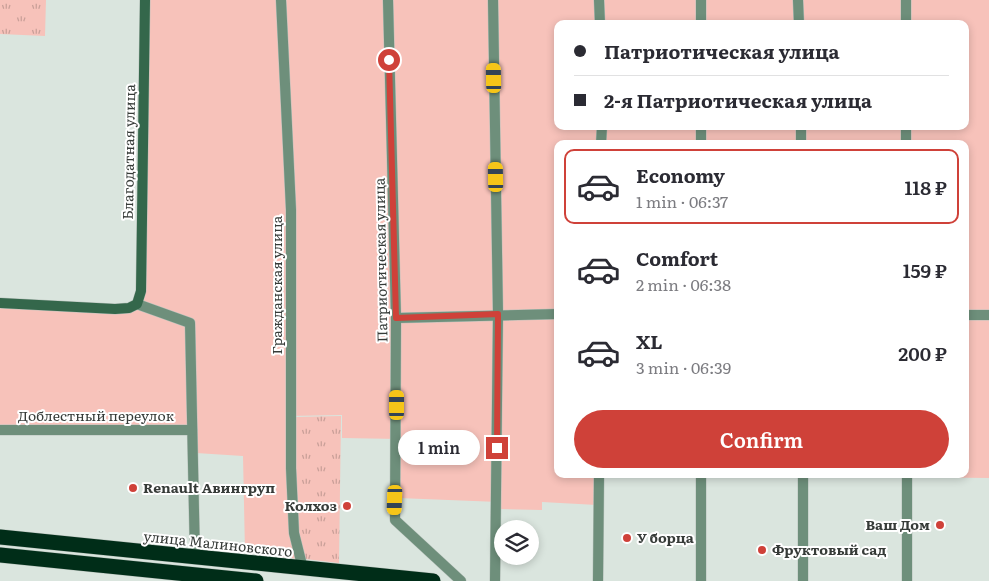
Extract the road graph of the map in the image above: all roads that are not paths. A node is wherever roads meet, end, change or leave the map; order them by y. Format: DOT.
graph roads {
  1 [pos="145,0"];
  2 [pos="281,0"];
  3 [pos="388,0"];
  4 [pos="493,0"];
  5 [pos="599,0"];
  6 [pos="700,0"];
  7 [pos="798,0"];
  8 [pos="906,0"];
  9 [pos="600,20"];
  10 [pos="701,20"];
  11 [pos="799,20"];
  12 [pos="906,20"];
  13 [pos="0,303"];
  14 [pos="137,304"];
  15 [pos="498,314"];
  16 [pos="554,314"];
  17 [pos="969,315"];
  18 [pos="989,315"];
  19 [pos="396,318"];
  20 [pos="0,430"];
  21 [pos="192,430"];
  22 [pos="599,478"];
  23 [pos="701,478"];
  24 [pos="803,478"];
  25 [pos="907,478"];
  26 [pos="0,538"];
  27 [pos="0,555"];
  28 [pos="195,558"];
  29 [pos="303,569"];
  30 [pos="221,579"];
  31 [pos="256,581"];
  32 [pos="433,581"];
  33 [pos="461,581"];
  34 [pos="495,581"];
  35 [pos="598,581"];
  36 [pos="701,581"];
  37 [pos="803,581"];
  38 [pos="907,581"];
  1 -- 14 [label="street, Благодатная улица"];
  2 -- 29 [label="street, Гражданская улица"];
  3 -- 19 [label="street, Патриотическая улица"];
  4 -- 15 [label="street"];
  5 -- 9 [label="street"];
  6 -- 10 [label="street"];
  7 -- 11 [label="street"];
  8 -- 12 [label="street"];
  13 -- 14 [label="street"];
  14 -- 21 [label="street"];
  15 -- 16 [label="street"];
  15 -- 19 [label="street"];
  15 -- 34 [label="street"];
  17 -- 18 [label="street"];
  19 -- 33 [label="street, Патриотическая улица"];
  20 -- 21 [label="street, Доблестный переулок"];
  21 -- 28 [label="street"];
  22 -- 35 [label="street"];
  23 -- 36 [label="street"];
  24 -- 37 [label="street"];
  25 -- 38 [label="street"];
  26 -- 28 [label="highway, улица Малиновского"];
  27 -- 30 [label="highway"];
  28 -- 29 [label="highway, улица Малиновского"];
  29 -- 32 [label="highway, улица Малиновского"];
  30 -- 31 [label="highway"];
}
